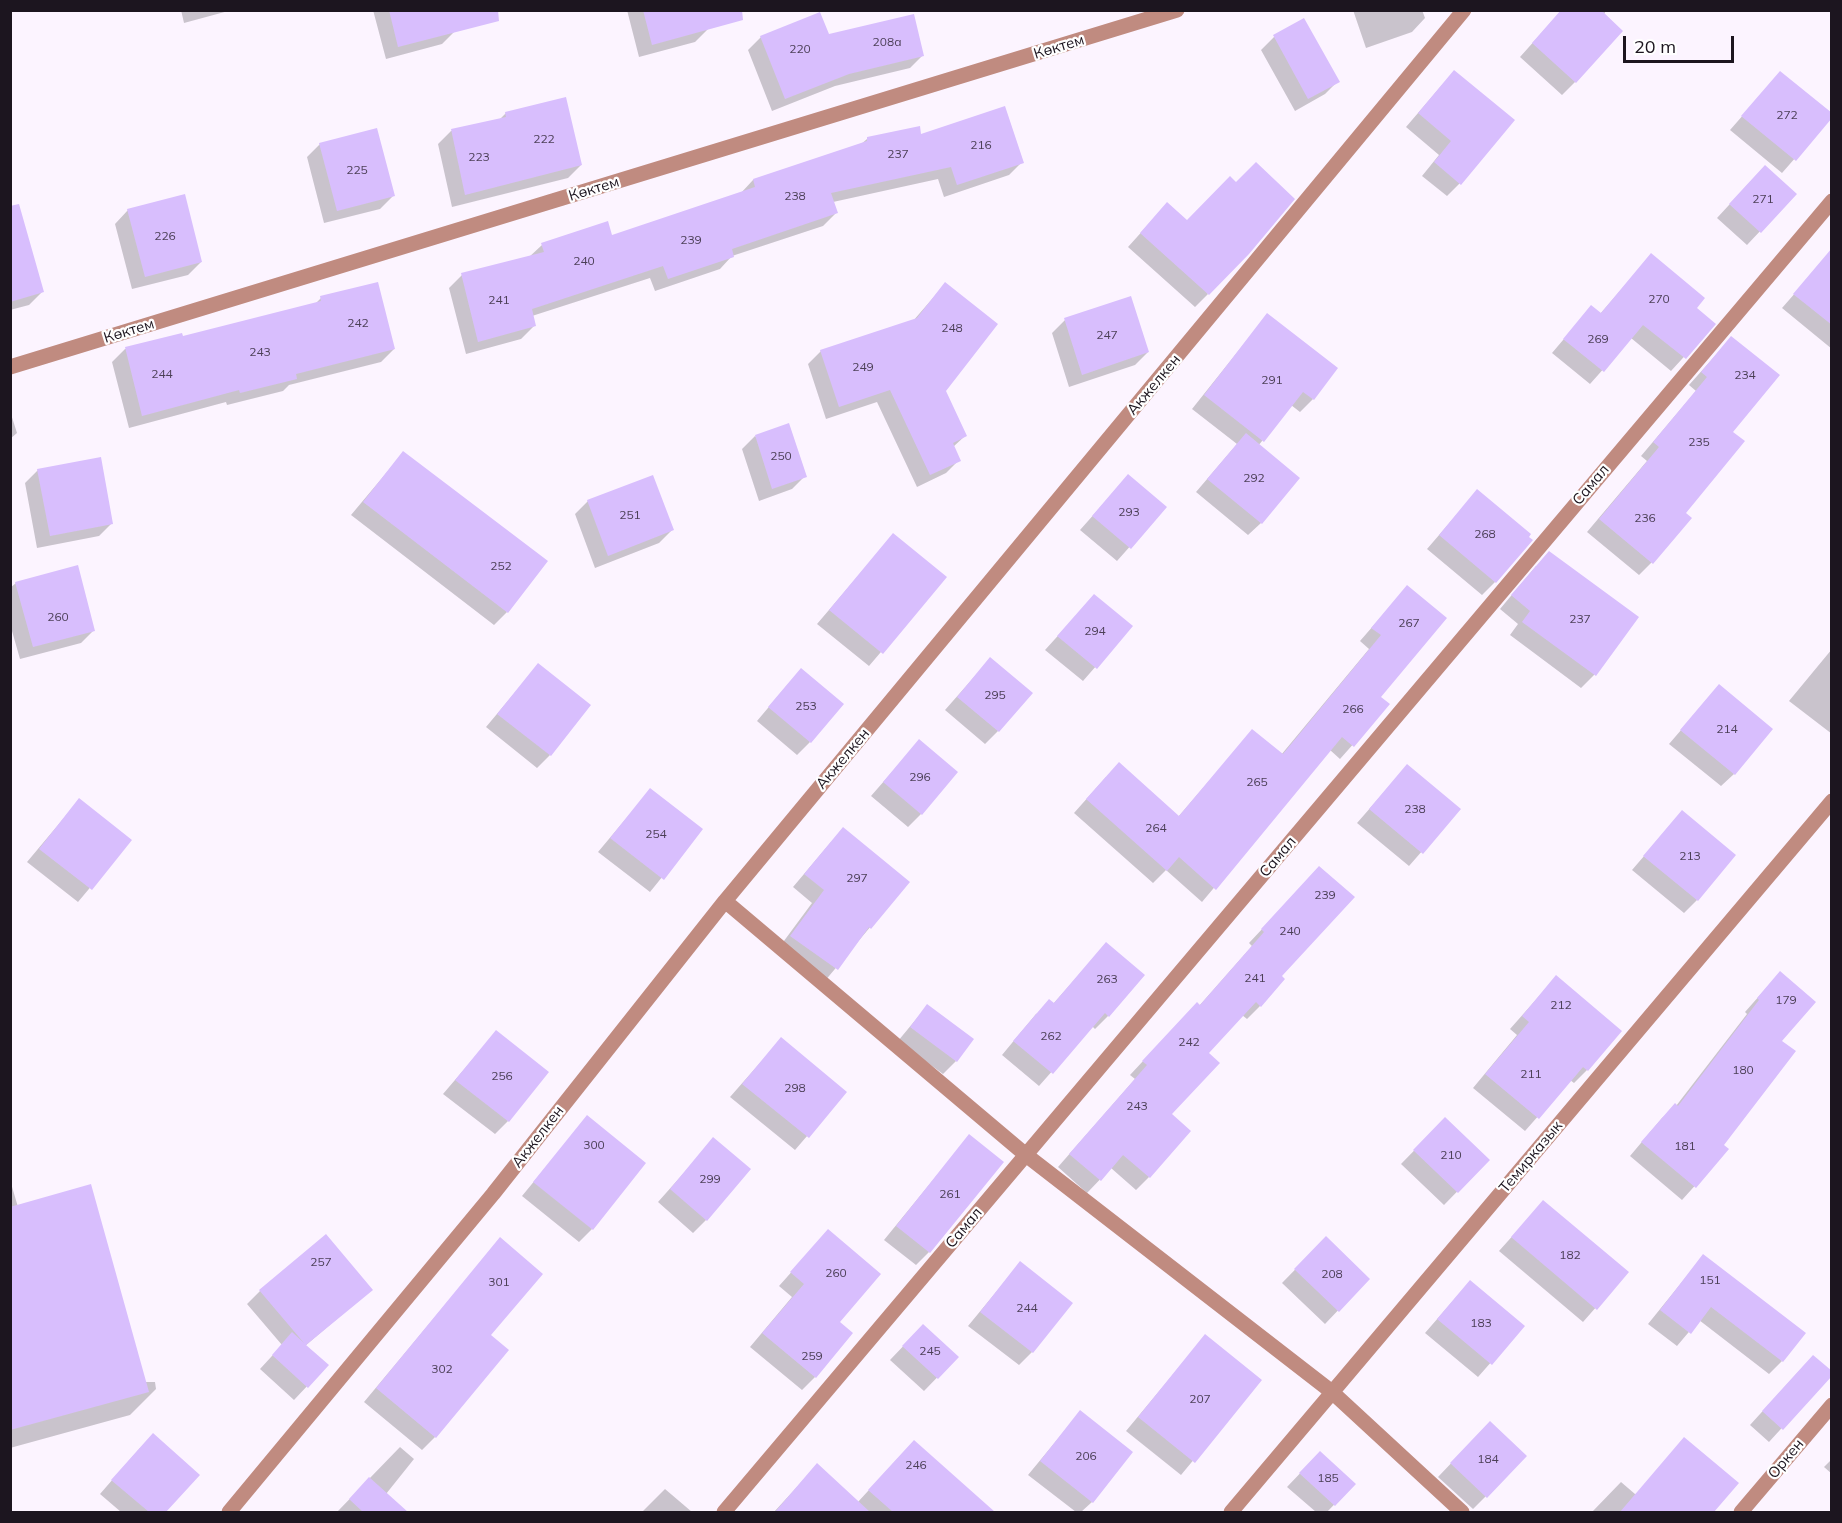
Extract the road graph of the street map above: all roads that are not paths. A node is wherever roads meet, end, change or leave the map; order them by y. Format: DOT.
graph roads {
  1 [pos="1177,10"];
  2 [pos="1464,10"];
  3 [pos="1832,201"];
  4 [pos="10,367"];
  5 [pos="1832,801"];
  6 [pos="725,901"];
  7 [pos="1026,1155"];
  8 [pos="1332,1392"];
  9 [pos="1832,1405"];
  10 [pos="229,1512"];
  11 [pos="724,1512"];
  12 [pos="1231,1512"];
  13 [pos="1462,1512"];
  14 [pos="1742,1512"];
  1 -- 4 [label="street, Көктем"];
  2 -- 6 [label="street, Акжелкен"];
  3 -- 7 [label="street, Самал"];
  5 -- 8 [label="street, Темирказык"];
  6 -- 7 [label="street"];
  6 -- 10 [label="street, Акжелкен"];
  7 -- 8 [label="street"];
  7 -- 11 [label="street, Самал"];
  8 -- 12 [label="street, Темирказык"];
  8 -- 13 [label="street"];
  9 -- 14 [label="street, Оркен"];
}
